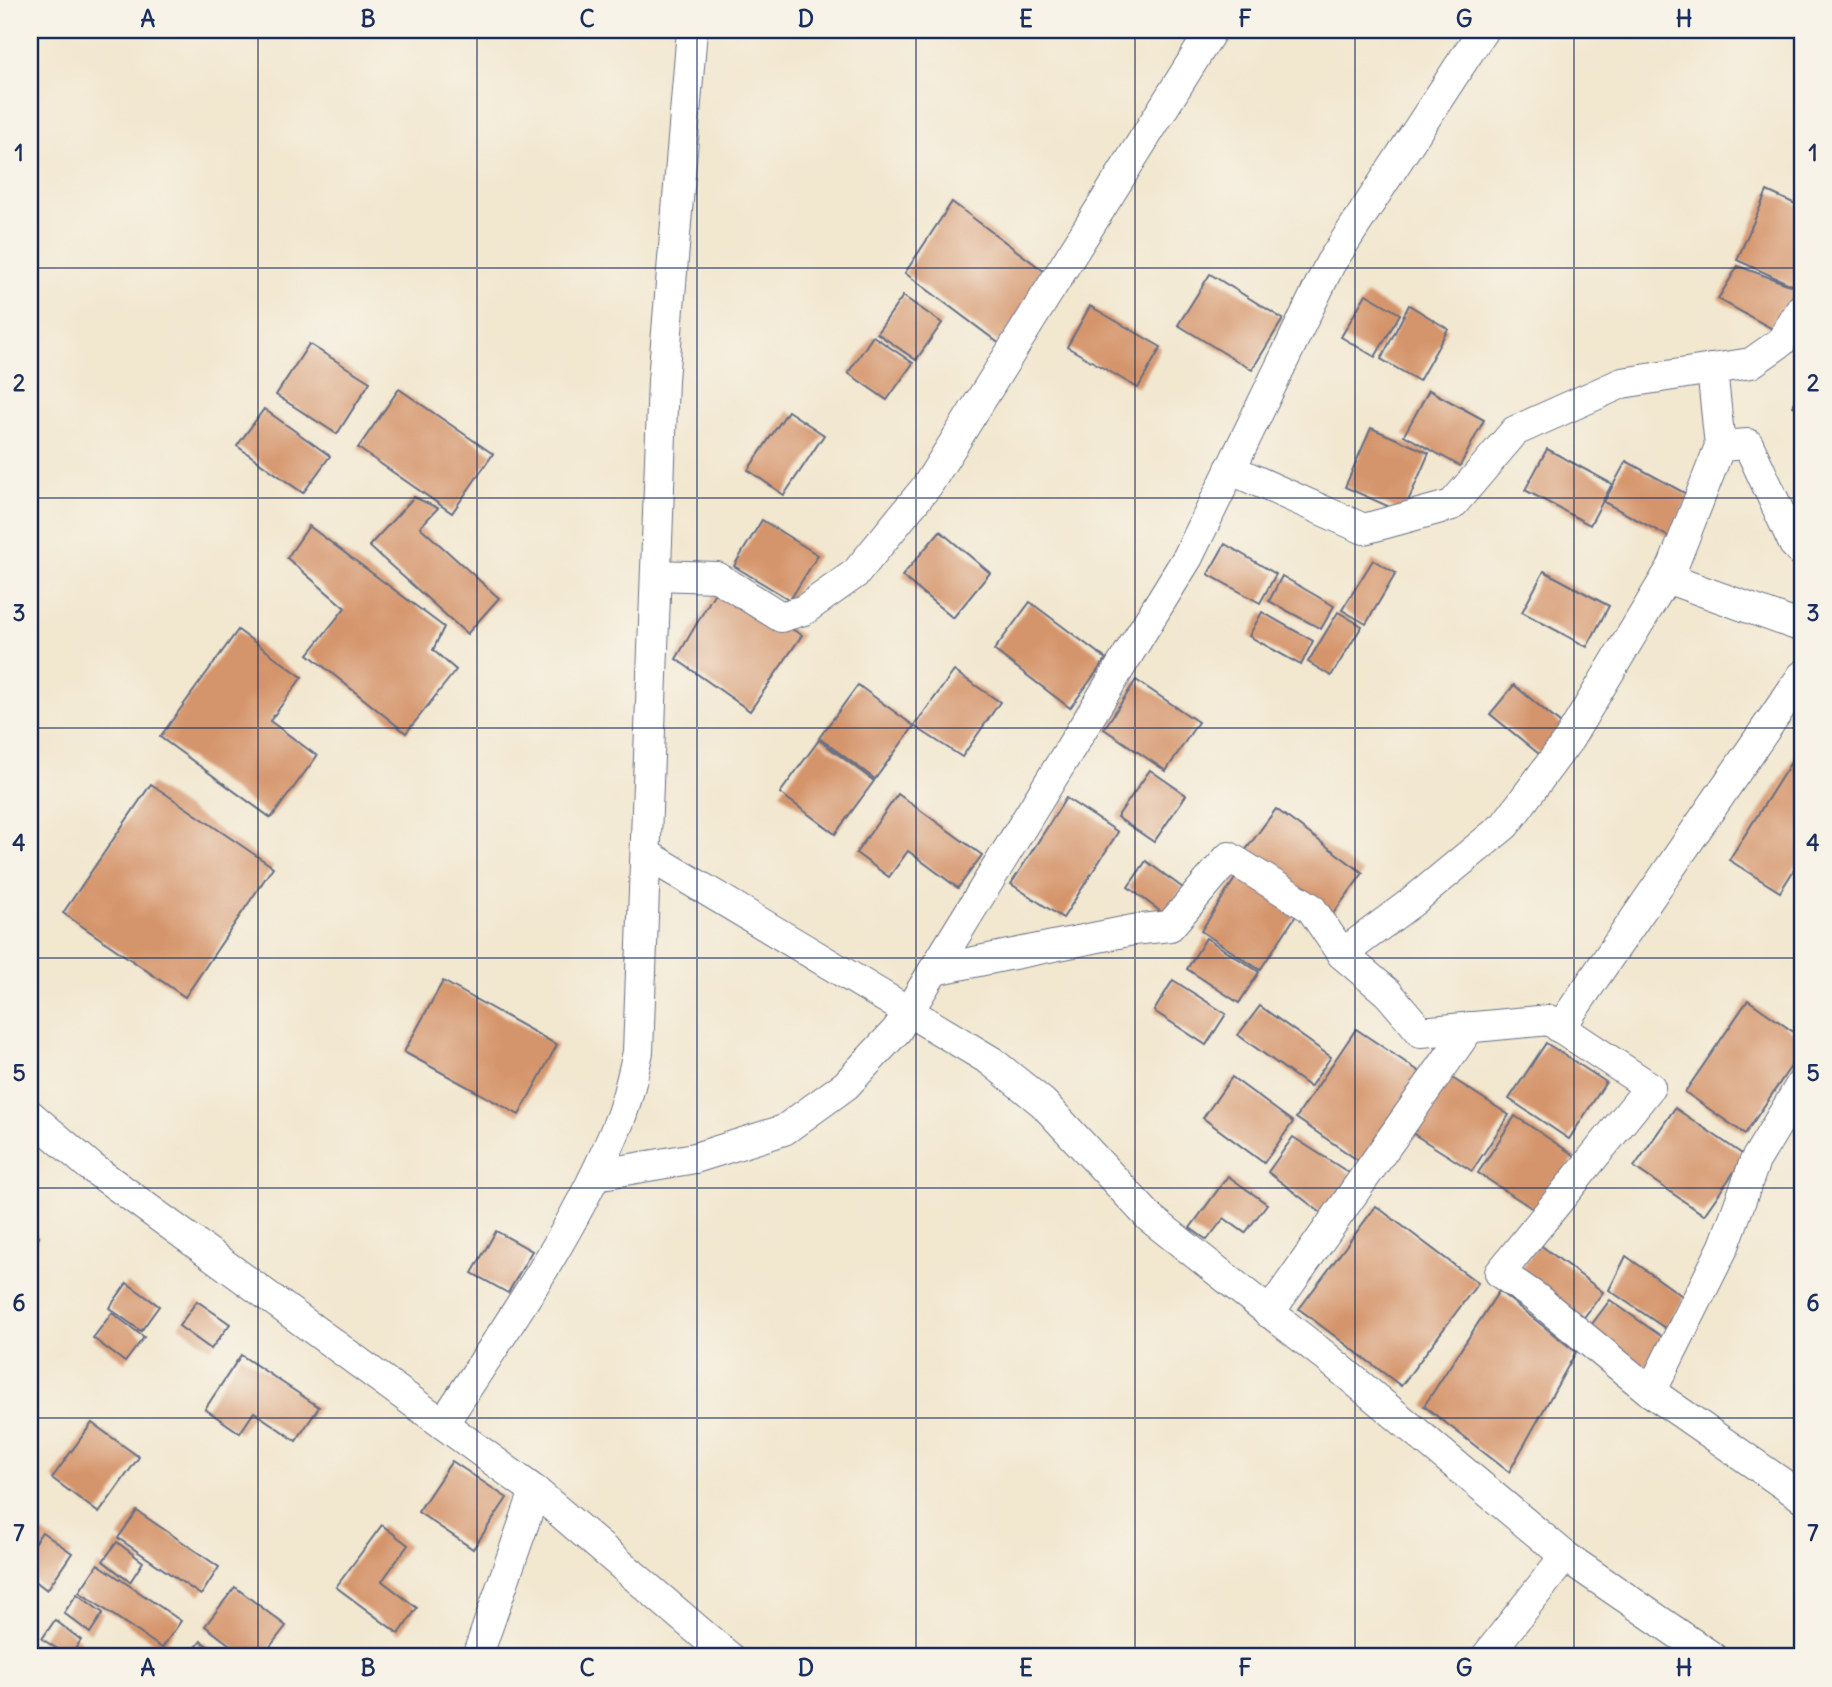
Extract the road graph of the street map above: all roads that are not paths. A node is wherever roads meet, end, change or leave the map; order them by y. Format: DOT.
graph roads {
  1 [pos="692,30"];
  2 [pos="1212,30"];
  3 [pos="1483,30"];
  4 [pos="1802,308"];
  5 [pos="1712,369"];
  6 [pos="1720,446"];
  7 [pos="1230,469"];
  8 [pos="1802,552"];
  9 [pos="656,575"];
  10 [pos="1666,579"];
  11 [pos="1802,627"];
  12 [pos="1802,676"];
  13 [pos="646,854"];
  14 [pos="1342,954"];
  15 [pos="934,970"];
  16 [pos="908,1013"];
  17 [pos="1470,1027"];
  18 [pos="1560,1028"];
  19 [pos="1802,1083"];
  20 [pos="30,1115"];
  21 [pos="596,1175"];
  22 [pos="1269,1312"];
  23 [pos="1651,1392"];
  24 [pos="443,1424"];
  25 [pos="535,1491"];
  26 [pos="1802,1497"];
  27 [pos="1565,1556"];
  28 [pos="477,1657"];
  29 [pos="729,1657"];
  30 [pos="1486,1657"];
  31 [pos="1712,1657"];
  1 -- 9 [label="street"];
  2 -- 9 [label="street"];
  3 -- 7 [label="street"];
  4 -- 5 [label="street"];
  5 -- 6 [label="street"];
  5 -- 7 [label="street"];
  6 -- 8 [label="street"];
  6 -- 10 [label="street"];
  7 -- 15 [label="street"];
  9 -- 13 [label="street"];
  10 -- 11 [label="street"];
  10 -- 14 [label="street"];
  12 -- 18 [label="street"];
  13 -- 16 [label="street"];
  13 -- 21 [label="street"];
  14 -- 15 [label="street"];
  14 -- 17 [label="street"];
  15 -- 16 [label="street"];
  16 -- 21 [label="street"];
  16 -- 22 [label="street"];
  17 -- 18 [label="street"];
  17 -- 22 [label="street"];
  18 -- 23 [label="street"];
  19 -- 23 [label="street"];
  20 -- 24 [label="street"];
  21 -- 24 [label="street"];
  22 -- 27 [label="street"];
  23 -- 26 [label="street"];
  24 -- 25 [label="street"];
  25 -- 28 [label="street"];
  25 -- 29 [label="street"];
  27 -- 30 [label="street"];
  27 -- 31 [label="street"];
}
